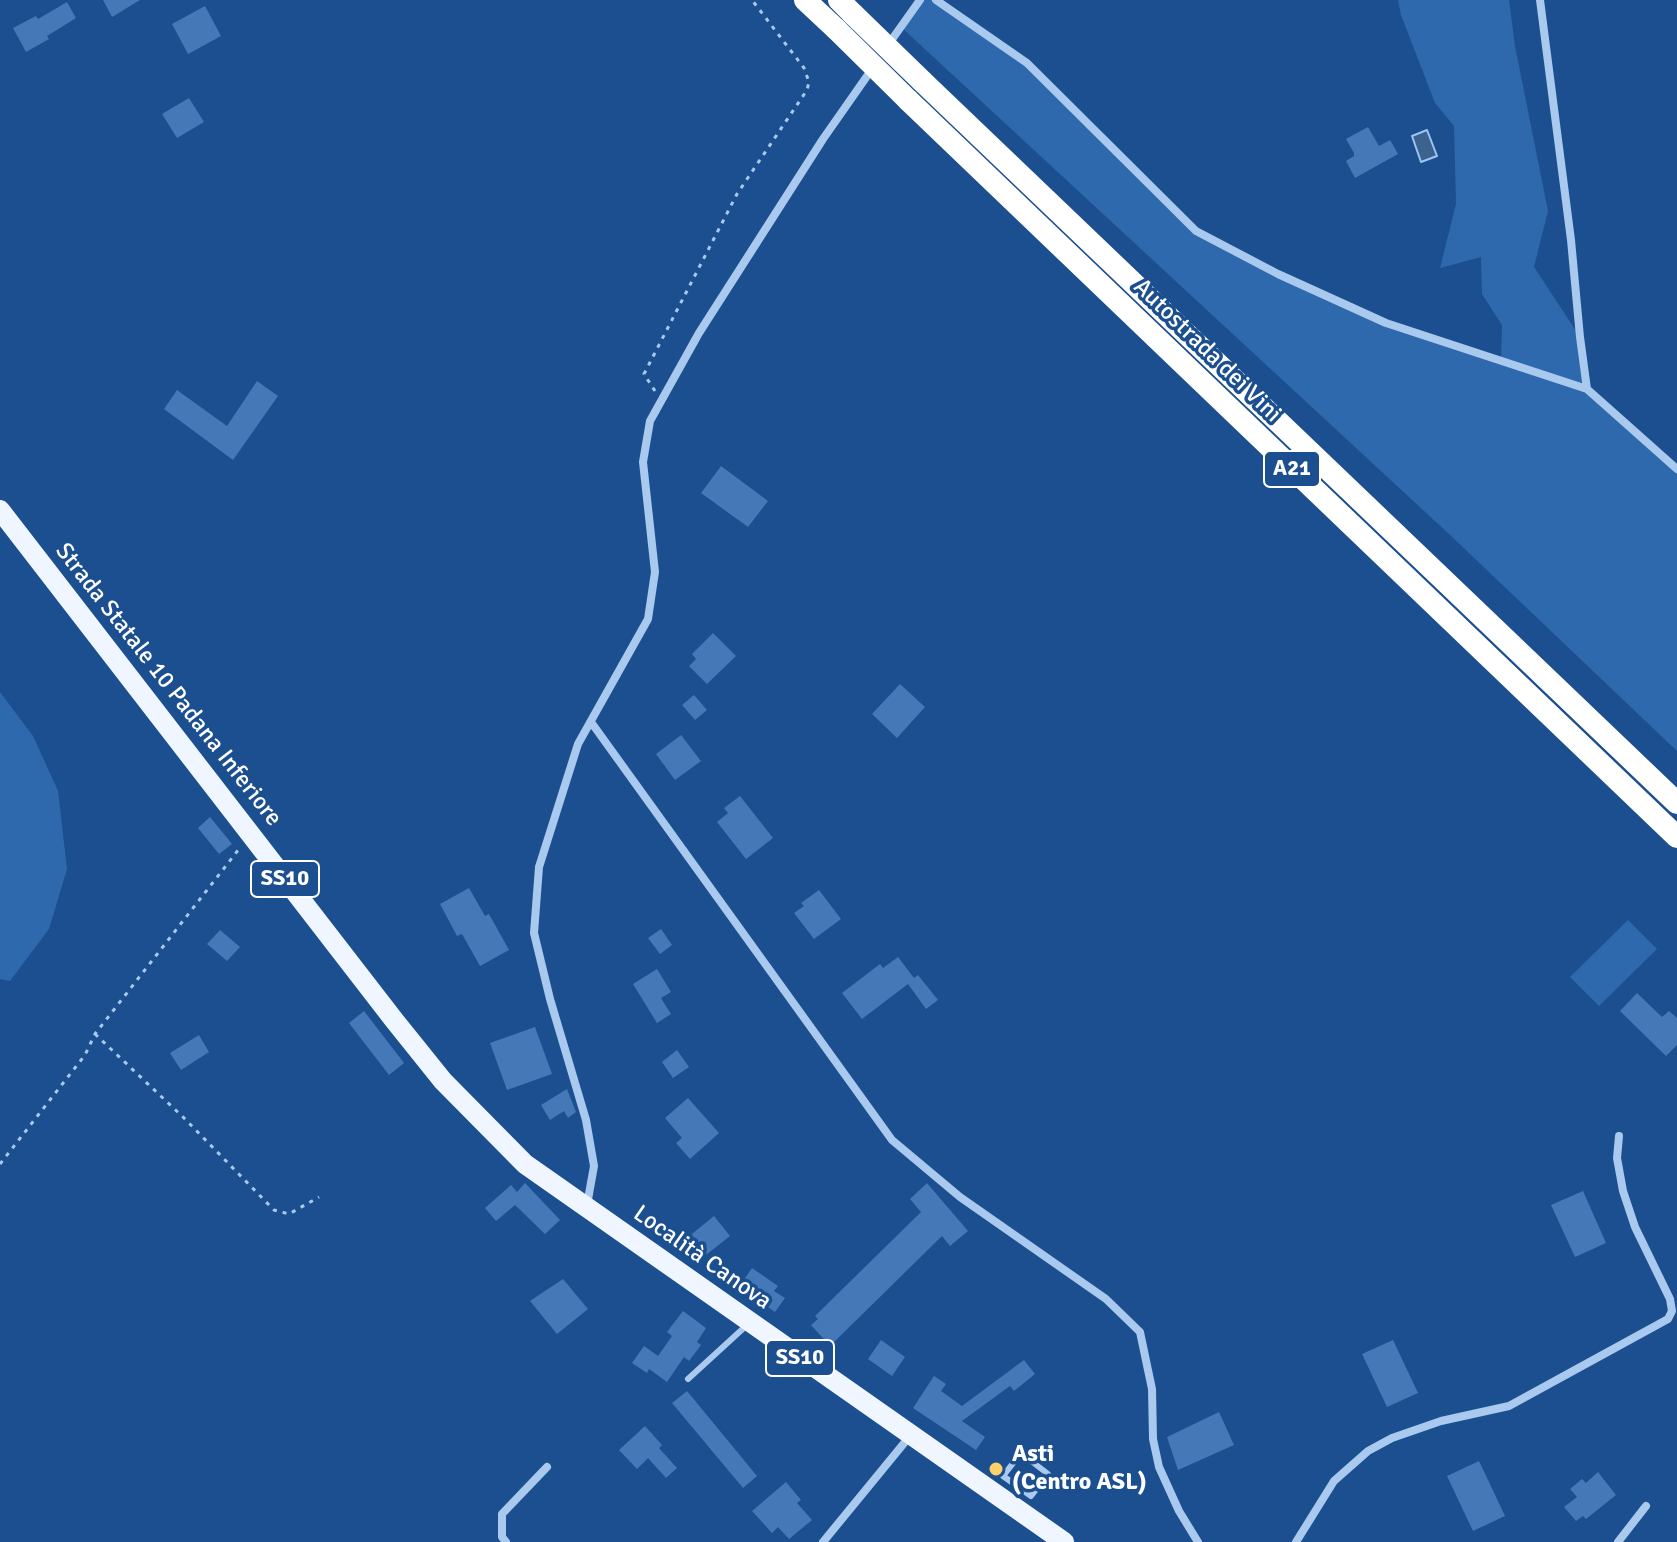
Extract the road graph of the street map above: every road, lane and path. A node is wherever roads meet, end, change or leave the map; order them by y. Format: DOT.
graph roads {
  1 [pos="752,0"];
  2 [pos="805,0"];
  3 [pos="920,0"];
  4 [pos="936,0"];
  5 [pos="1540,0"];
  6 [pos="846,7"];
  7 [pos="1587,389"];
  8 [pos="661,401"];
  9 [pos="1677,469"];
  10 [pos="0,510"];
  11 [pos="591,722"];
  12 [pos="1677,803"];
  13 [pos="250,834"];
  14 [pos="1677,837"];
  15 [pos="95,1034"];
  16 [pos="1619,1136"];
  17 [pos="0,1164"];
  18 [pos="319,1197"];
  19 [pos="587,1209"];
  20 [pos="750,1323"];
  21 [pos="688,1379"];
  22 [pos="908,1432"];
  23 [pos="547,1467"];
  24 [pos="1019,1499"];
  25 [pos="1646,1506"];
  26 [pos="506,1542"];
  27 [pos="823,1542"];
  28 [pos="1064,1542"];
  29 [pos="1198,1542"];
  30 [pos="1296,1542"];
  31 [pos="1618,1542"];
  1 -- 8 [label="path"];
  2 -- 14 [label="highway, Autostrada dei Vini / A21, bridge"];
  3 -- 8 [label="street"];
  4 -- 7 [label="street"];
  5 -- 7 [label="street"];
  6 -- 12 [label="highway, Autostrada dei Vini / A21, bridge"];
  7 -- 9 [label="street"];
  8 -- 11 [label="street"];
  10 -- 13 [label="main road, Strada Statale 10 Padana Inferiore / SS10"];
  11 -- 19 [label="street"];
  11 -- 29 [label="street"];
  13 -- 15 [label="path"];
  13 -- 19 [label="main road, Strada Statale 10 Padana Inferiore / SS10"];
  15 -- 17 [label="path"];
  15 -- 18 [label="path"];
  16 -- 30 [label="street"];
  19 -- 20 [label="main road, Località Canova / SS10"];
  20 -- 21 [label="lane"];
  20 -- 22 [label="main road, Località Canova / SS10"];
  22 -- 24 [label="main road, Località Canova / SS10"];
  22 -- 27 [label="street"];
  23 -- 26 [label="street"];
  24 -- 24 [label="lane"];
  24 -- 28 [label="main road, Località Canova / SS10"];
  25 -- 31 [label="street"];
}
